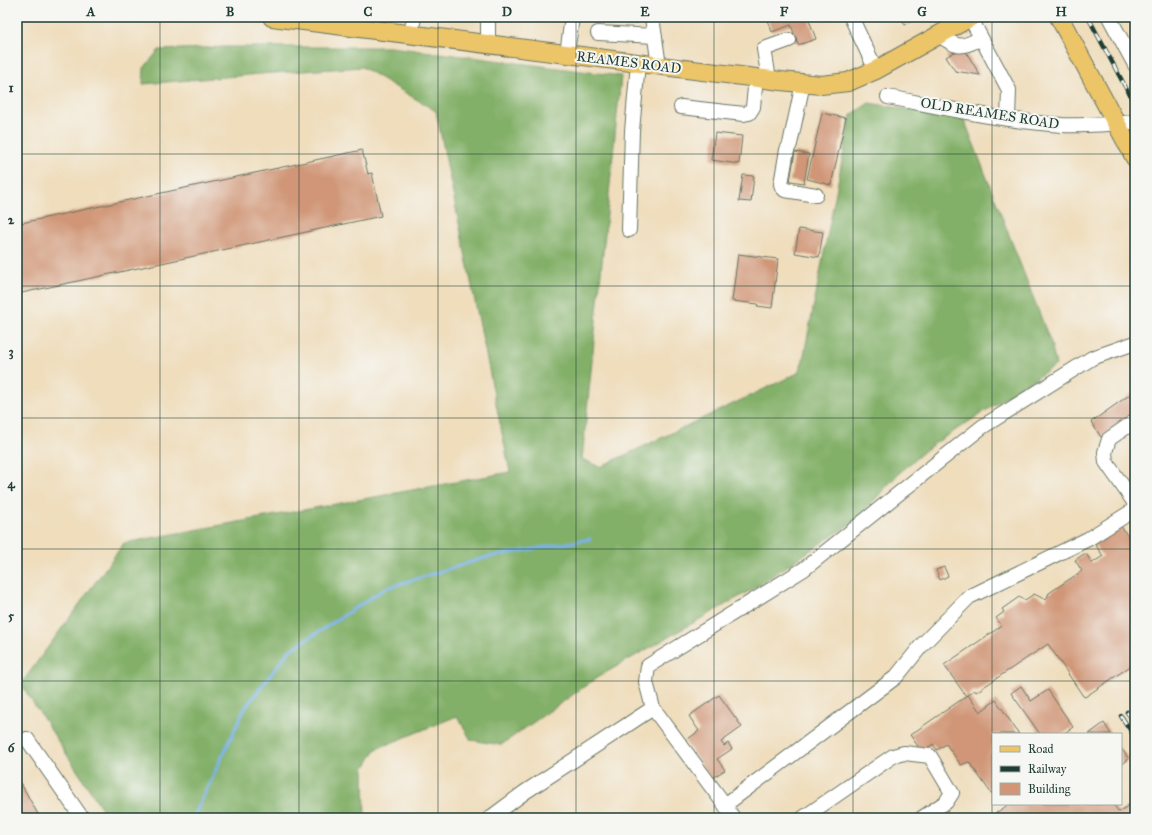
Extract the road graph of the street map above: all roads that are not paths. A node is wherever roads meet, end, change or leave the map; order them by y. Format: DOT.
graph roads {
  1 [pos="274,17"];
  2 [pos="414,17"];
  3 [pos="487,17"];
  4 [pos="572,17"];
  5 [pos="652,17"];
  6 [pos="851,17"];
  7 [pos="970,17"];
  8 [pos="1059,17"];
  9 [pos="1109,17"];
  10 [pos="335,21"];
  11 [pos="598,33"];
  12 [pos="411,35"];
  13 [pos="939,35"];
  14 [pos="655,36"];
  15 [pos="981,38"];
  16 [pos="789,40"];
  17 [pos="488,45"];
  18 [pos="568,54"];
  19 [pos="638,63"];
  20 [pos="1135,65"];
  21 [pos="659,66"];
  22 [pos="876,70"];
  23 [pos="762,78"];
  24 [pos="802,83"];
  25 [pos="888,97"];
  26 [pos="681,107"];
  27 [pos="1008,118"];
  28 [pos="1135,122"];
  29 [pos="1116,123"];
  30 [pos="1135,158"];
  31 [pos="816,195"];
  32 [pos="629,230"];
  33 [pos="1135,343"];
  34 [pos="1135,421"];
  35 [pos="1134,501"];
  36 [pos="653,708"];
  37 [pos="27,739"];
  38 [pos="724,805"];
  39 [pos="82,818"];
  40 [pos="490,818"];
  41 [pos="733,818"];
  42 [pos="803,818"];
  43 [pos="922,818"];
  1 -- 10 [label="main road, REAMES ROAD"];
  2 -- 12 [label="street"];
  3 -- 17 [label="street"];
  4 -- 18 [label="street"];
  5 -- 14 [label="street"];
  6 -- 22 [label="street"];
  7 -- 13 [label="main road, REAMES ROAD"];
  7 -- 15 [label="street"];
  8 -- 29 [label="main road"];
  9 -- 20 [label="street"];
  10 -- 12 [label="main road, REAMES ROAD"];
  11 -- 14 [label="street"];
  12 -- 17 [label="main road, REAMES ROAD"];
  13 -- 15 [label="street"];
  13 -- 22 [label="main road, REAMES ROAD"];
  14 -- 21 [label="street"];
  15 -- 27 [label="street"];
  16 -- 23 [label="street"];
  17 -- 18 [label="main road, REAMES ROAD"];
  18 -- 19 [label="main road, REAMES ROAD"];
  19 -- 21 [label="main road, REAMES ROAD"];
  19 -- 32 [label="street"];
  21 -- 23 [label="main road, REAMES ROAD"];
  22 -- 24 [label="main road, REAMES ROAD"];
  23 -- 24 [label="main road, REAMES ROAD"];
  23 -- 26 [label="street"];
  24 -- 31 [label="street"];
  25 -- 27 [label="street, OLD REAMES ROAD"];
  27 -- 29 [label="street, OLD REAMES ROAD"];
  28 -- 29 [label="street, OLD REAMES ROAD"];
  29 -- 30 [label="main road"];
  33 -- 36 [label="street"];
  34 -- 35 [label="street"];
  35 -- 38 [label="street"];
  36 -- 38 [label="street"];
  36 -- 40 [label="street"];
  37 -- 39 [label="street"];
  38 -- 41 [label="street"];
  42 -- 43 [label="street"];
}
